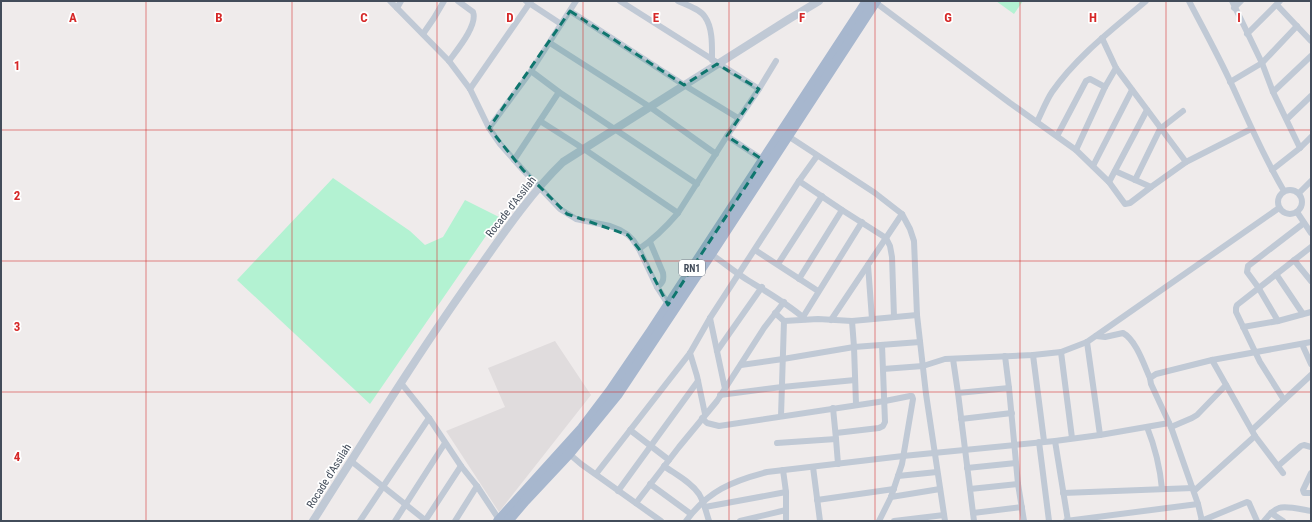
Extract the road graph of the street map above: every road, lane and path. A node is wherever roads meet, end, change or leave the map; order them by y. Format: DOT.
graph roads {
  1 [pos="390,1"];
  2 [pos="401,1"];
  3 [pos="444,1"];
  4 [pos="458,1"];
  5 [pos="576,1"];
  6 [pos="620,1"];
  7 [pos="678,1"];
  8 [pos="819,1"];
  9 [pos="1146,1"];
  10 [pos="1189,1"];
  11 [pos="1232,1"];
  12 [pos="1241,1"];
  13 [pos="529,2"];
  14 [pos="872,2"];
  15 [pos="1279,3"];
  16 [pos="397,8"];
  17 [pos="1234,8"];
  18 [pos="570,11"];
  19 [pos="561,24"];
  20 [pos="1297,26"];
  21 [pos="423,34"];
  22 [pos="1247,34"];
  23 [pos="1102,38"];
  24 [pos="1311,41"];
  25 [pos="550,43"];
  26 [pos="1311,56"];
  27 [pos="449,61"];
  28 [pos="776,61"];
  29 [pos="714,62"];
  30 [pos="1262,63"];
  31 [pos="1116,68"];
  32 [pos="530,71"];
  33 [pos="1230,82"];
  34 [pos="684,85"];
  35 [pos="1105,87"];
  36 [pos="470,89"];
  37 [pos="759,89"];
  38 [pos="1132,90"];
  39 [pos="559,92"];
  40 [pos="1273,92"];
  41 [pos="1311,96"];
  42 [pos="650,107"];
  43 [pos="1147,110"];
  44 [pos="1183,111"];
  45 [pos="738,118"];
  46 [pos="1287,119"];
  47 [pos="540,121"];
  48 [pos="1037,122"];
  49 [pos="489,128"];
  50 [pos="615,129"];
  51 [pos="1160,129"];
  52 [pos="1251,129"];
  53 [pos="727,136"];
  54 [pos="788,136"];
  55 [pos="1057,136"];
  56 [pos="1311,137"];
  57 [pos="584,148"];
  58 [pos="1300,148"];
  59 [pos="1076,150"];
  60 [pos="716,154"];
  61 [pos="817,156"];
  62 [pos="514,160"];
  63 [pos="763,160"];
  64 [pos="1186,162"];
  65 [pos="1093,166"];
  66 [pos="1272,170"];
  67 [pos="1115,171"];
  68 [pos="1135,180"];
  69 [pos="799,181"];
  70 [pos="1311,181"];
  71 [pos="1109,182"];
  72 [pos="697,184"];
  73 [pos="540,187"];
  74 [pos="1151,187"];
  75 [pos="1284,190"];
  76 [pos="1299,193"];
  77 [pos="822,196"];
  78 [pos="1279,208"];
  79 [pos="842,210"];
  80 [pos="1297,212"];
  81 [pos="678,213"];
  82 [pos="902,214"];
  83 [pos="862,222"];
  84 [pos="1304,223"];
  85 [pos="1311,233"];
  86 [pos="886,238"];
  87 [pos="650,242"];
  88 [pos="1311,247"];
  89 [pos="639,249"];
  90 [pos="755,250"];
  91 [pos="711,254"];
  92 [pos="1294,260"];
  93 [pos="778,264"];
  94 [pos="868,265"];
  95 [pos="739,274"];
  96 [pos="1276,274"];
  97 [pos="799,279"];
  98 [pos="1311,281"];
  99 [pos="657,287"];
  100 [pos="1258,287"];
  101 [pos="762,288"];
  102 [pos="818,291"];
  103 [pos="784,302"];
  104 [pos="670,309"];
  105 [pos="1311,312"];
  106 [pos="775,313"];
  107 [pos="1303,314"];
  108 [pos="917,316"];
  109 [pos="894,317"];
  110 [pos="710,318"];
  111 [pos="804,318"];
  112 [pos="872,319"];
  113 [pos="831,320"];
  114 [pos="852,320"];
  115 [pos="784,321"];
  116 [pos="1278,321"];
  117 [pos="1243,327"];
  118 [pos="1096,336"];
  119 [pos="920,342"];
  120 [pos="1087,342"];
  121 [pos="1311,342"];
  122 [pos="1302,344"];
  123 [pos="882,345"];
  124 [pos="854,346"];
  125 [pos="717,351"];
  126 [pos="1061,352"];
  127 [pos="1255,352"];
  128 [pos="690,353"];
  129 [pos="1033,355"];
  130 [pos="1006,356"];
  131 [pos="783,359"];
  132 [pos="953,359"];
  133 [pos="1212,360"];
  134 [pos="1311,364"];
  135 [pos="741,365"];
  136 [pos="923,366"];
  137 [pos="883,369"];
  138 [pos="1311,375"];
  139 [pos="1150,378"];
  140 [pos="855,380"];
  141 [pos="698,381"];
  142 [pos="401,383"];
  143 [pos="1226,385"];
  144 [pos="782,387"];
  145 [pos="1009,388"];
  146 [pos="725,389"];
  147 [pos="958,393"];
  148 [pos="720,395"];
  149 [pos="1284,400"];
  150 [pos="885,401"];
  151 [pos="856,404"];
  152 [pos="833,408"];
  153 [pos="1012,413"];
  154 [pos="704,416"];
  155 [pos="781,416"];
  156 [pos="429,418"];
  157 [pos="961,419"];
  158 [pos="1170,425"];
  159 [pos="1147,426"];
  160 [pos="630,430"];
  161 [pos="1253,433"];
  162 [pos="1100,435"];
  163 [pos="836,436"];
  164 [pos="1072,438"];
  165 [pos="1055,441"];
  166 [pos="1041,442"];
  167 [pos="445,443"];
  168 [pos="777,443"];
  169 [pos="1014,444"];
  170 [pos="650,446"];
  171 [pos="1311,447"];
  172 [pos="965,450"];
  173 [pos="567,451"];
  174 [pos="935,453"];
  175 [pos="903,456"];
  176 [pos="669,460"];
  177 [pos="351,461"];
  178 [pos="1016,463"];
  179 [pos="838,464"];
  180 [pos="461,466"];
  181 [pos="664,466"];
  182 [pos="1278,466"];
  183 [pos="813,467"];
  184 [pos="967,468"];
  185 [pos="783,470"];
  186 [pos="937,472"];
  187 [pos="1283,473"];
  188 [pos="1311,473"];
  189 [pos="596,474"];
  190 [pos="898,476"];
  191 [pos="650,484"];
  192 [pos="1018,484"];
  193 [pos="477,486"];
  194 [pos="382,487"];
  195 [pos="894,489"];
  196 [pos="940,489"];
  197 [pos="970,489"];
  198 [pos="1162,489"];
  199 [pos="1193,490"];
  200 [pos="618,491"];
  201 [pos="786,492"];
  202 [pos="1064,493"];
  203 [pos="1311,493"];
  204 [pos="891,497"];
  205 [pos="703,500"];
  206 [pos="817,500"];
  207 [pos="636,503"];
  208 [pos="1198,504"];
  209 [pos="406,506"];
  210 [pos="705,507"];
  211 [pos="1022,507"];
  212 [pos="786,510"];
  213 [pos="1311,511"];
  214 [pos="973,513"];
  215 [pos="1271,513"];
  216 [pos="691,514"];
  217 [pos="944,518"];
  218 [pos="313,521"];
  219 [pos="360,521"];
  220 [pos="396,521"];
  221 [pos="425,521"];
  222 [pos="455,521"];
  223 [pos="501,521"];
  224 [pos="661,521"];
  225 [pos="686,521"];
  226 [pos="709,521"];
  227 [pos="740,521"];
  228 [pos="786,521"];
  229 [pos="820,521"];
  230 [pos="879,521"];
  231 [pos="894,521"];
  232 [pos="974,521"];
  233 [pos="1024,521"];
  234 [pos="1048,521"];
  235 [pos="1068,521"];
  236 [pos="1202,521"];
  237 [pos="1257,521"];
  238 [pos="1264,521"];
  239 [pos="1282,521"];
  1 -- 16 [label="street"];
  2 -- 16 [label="street"];
  3 -- 21 [label="street"];
  4 -- 27 [label="street"];
  5 -- 18 [label="street"];
  6 -- 29 [label="street"];
  7 -- 29 [label="street"];
  8 -- 29 [label="street, Rocade d'Assilah"];
  9 -- 23 [label="street"];
  10 -- 33 [label="street"];
  11 -- 17 [label="street"];
  12 -- 17 [label="street"];
  13 -- 19 [label="street"];
  13 -- 36 [label="street"];
  14 -- 48 [label="street"];
  14 -- 54 [label="main road, RN1"];
  14 -- 63 [label="main road, RN1"];
  15 -- 20 [label="street"];
  15 -- 22 [label="street"];
  16 -- 21 [label="street"];
  17 -- 22 [label="street"];
  18 -- 19 [label="street"];
  18 -- 34 [label="street"];
  19 -- 25 [label="street"];
  20 -- 24 [label="street"];
  20 -- 30 [label="street"];
  21 -- 27 [label="street"];
  22 -- 30 [label="street"];
  23 -- 31 [label="street"];
  23 -- 48 [label="street"];
  25 -- 32 [label="street"];
  25 -- 42 [label="street"];
  26 -- 40 [label="street"];
  27 -- 36 [label="street"];
  28 -- 37 [label="street"];
  29 -- 34 [label="street, Rocade d'Assilah"];
  29 -- 37 [label="street"];
  30 -- 33 [label="street"];
  30 -- 40 [label="street"];
  31 -- 35 [label="street"];
  31 -- 38 [label="street"];
  32 -- 39 [label="street"];
  32 -- 49 [label="street"];
  33 -- 52 [label="street"];
  34 -- 42 [label="street, Rocade d'Assilah"];
  34 -- 45 [label="street"];
  35 -- 55 [label="street"];
  35 -- 59 [label="street"];
  36 -- 49 [label="street"];
  37 -- 45 [label="street"];
  38 -- 43 [label="street"];
  38 -- 65 [label="street"];
  39 -- 47 [label="street"];
  39 -- 50 [label="street"];
  40 -- 46 [label="street"];
  41 -- 46 [label="street"];
  42 -- 50 [label="street, Rocade d'Assilah"];
  42 -- 60 [label="street"];
  43 -- 51 [label="street"];
  43 -- 67 [label="street"];
  44 -- 51 [label="street"];
  45 -- 53 [label="street"];
  46 -- 58 [label="street"];
  47 -- 57 [label="street"];
  47 -- 62 [label="street"];
  48 -- 55 [label="street"];
  49 -- 62 [label="street"];
  50 -- 57 [label="street, Rocade d'Assilah"];
  50 -- 72 [label="street"];
  51 -- 64 [label="street"];
  51 -- 68 [label="street"];
  52 -- 64 [label="street"];
  52 -- 66 [label="street"];
  53 -- 60 [label="street"];
  53 -- 63 [label="street"];
  54 -- 61 [label="street"];
  54 -- 91 [label="main road, RN1"];
  55 -- 59 [label="street"];
  56 -- 58 [label="street"];
  57 -- 73 [label="street, Rocade d'Assilah"];
  57 -- 81 [label="street"];
  58 -- 66 [label="street"];
  59 -- 65 [label="street"];
  60 -- 72 [label="street"];
  61 -- 69 [label="street"];
  61 -- 82 [label="street"];
  62 -- 73 [label="street"];
  63 -- 104 [label="main road, RN1"];
  64 -- 74 [label="street"];
  65 -- 71 [label="street"];
  66 -- 75 [label="street"];
  67 -- 68 [label="street"];
  67 -- 71 [label="street"];
  68 -- 74 [label="street"];
  69 -- 77 [label="street"];
  69 -- 90 [label="street"];
  70 -- 76 [label="street"];
  71 -- 74 [label="street"];
  72 -- 81 [label="street"];
  73 -- 89 [label="street"];
  73 -- 142 [label="street, Rocade d'Assilah"];
  75 -- 76 [label="street"];
  75 -- 78 [label="street"];
  76 -- 80 [label="street"];
  77 -- 79 [label="street"];
  77 -- 93 [label="street"];
  78 -- 80 [label="street"];
  78 -- 118 [label="street"];
  79 -- 83 [label="street"];
  79 -- 97 [label="street"];
  80 -- 84 [label="street"];
  81 -- 87 [label="street"];
  82 -- 86 [label="street"];
  82 -- 108 [label="street"];
  83 -- 86 [label="street"];
  83 -- 102 [label="street"];
  84 -- 85 [label="street"];
  84 -- 100 [label="street"];
  86 -- 94 [label="street"];
  86 -- 109 [label="street"];
  87 -- 89 [label="street"];
  87 -- 99 [label="street"];
  88 -- 92 [label="street"];
  89 -- 99 [label="street"];
  90 -- 93 [label="street"];
  90 -- 95 [label="street"];
  91 -- 95 [label="street"];
  91 -- 104 [label="main road, RN1"];
  92 -- 96 [label="street"];
  92 -- 98 [label="street"];
  93 -- 97 [label="street"];
  94 -- 112 [label="street"];
  94 -- 113 [label="street"];
  95 -- 101 [label="street"];
  95 -- 110 [label="street"];
  96 -- 100 [label="street"];
  96 -- 107 [label="street"];
  97 -- 102 [label="street"];
  99 -- 104 [label="street"];
  100 -- 116 [label="street"];
  100 -- 117 [label="street"];
  101 -- 103 [label="street"];
  101 -- 125 [label="street"];
  102 -- 111 [label="street"];
  103 -- 106 [label="street"];
  103 -- 111 [label="street"];
  104 -- 173 [label="main road, RN1"];
  105 -- 107 [label="street"];
  106 -- 115 [label="street"];
  106 -- 135 [label="street"];
  107 -- 116 [label="street"];
  108 -- 109 [label="street"];
  108 -- 119 [label="street"];
  109 -- 112 [label="street"];
  110 -- 125 [label="street"];
  110 -- 128 [label="street"];
  111 -- 113 [label="street"];
  111 -- 115 [label="street"];
  112 -- 114 [label="street"];
  113 -- 114 [label="street"];
  114 -- 124 [label="street"];
  115 -- 131 [label="street"];
  116 -- 117 [label="street"];
  117 -- 127 [label="street"];
  118 -- 120 [label="street"];
  118 -- 139 [label="street"];
  119 -- 123 [label="street"];
  119 -- 136 [label="street"];
  120 -- 126 [label="street"];
  120 -- 162 [label="street"];
  121 -- 122 [label="street"];
  122 -- 127 [label="street"];
  122 -- 134 [label="street"];
  123 -- 124 [label="street"];
  123 -- 137 [label="street"];
  124 -- 131 [label="street"];
  124 -- 140 [label="street"];
  125 -- 146 [label="street"];
  126 -- 129 [label="street"];
  126 -- 164 [label="street"];
  127 -- 133 [label="street"];
  127 -- 149 [label="street"];
  128 -- 141 [label="street"];
  128 -- 160 [label="street"];
  129 -- 130 [label="street"];
  129 -- 166 [label="street"];
  130 -- 132 [label="street"];
  130 -- 145 [label="street"];
  131 -- 135 [label="street"];
  131 -- 144 [label="street"];
  132 -- 136 [label="street"];
  132 -- 147 [label="street"];
  133 -- 139 [label="street"];
  133 -- 143 [label="street"];
  135 -- 146 [label="street"];
  136 -- 137 [label="street"];
  136 -- 174 [label="street"];
  137 -- 150 [label="street"];
  138 -- 149 [label="street"];
  139 -- 158 [label="street"];
  140 -- 144 [label="street"];
  140 -- 151 [label="street"];
  141 -- 154 [label="street"];
  141 -- 170 [label="street"];
  142 -- 156 [label="street"];
  142 -- 177 [label="street, Rocade d'Assilah"];
  143 -- 158 [label="street"];
  143 -- 161 [label="street"];
  144 -- 148 [label="street"];
  144 -- 155 [label="street"];
  145 -- 147 [label="street"];
  145 -- 153 [label="street"];
  146 -- 148 [label="street"];
  147 -- 157 [label="street"];
  148 -- 154 [label="street"];
  149 -- 161 [label="street"];
  150 -- 151 [label="street"];
  150 -- 163 [label="street"];
  150 -- 175 [label="street"];
  151 -- 152 [label="street"];
  152 -- 155 [label="street"];
  152 -- 163 [label="street"];
  153 -- 157 [label="street"];
  153 -- 169 [label="street"];
  154 -- 155 [label="street"];
  154 -- 176 [label="street"];
  156 -- 167 [label="street"];
  156 -- 194 [label="street"];
  157 -- 172 [label="street"];
  158 -- 159 [label="street"];
  158 -- 199 [label="street"];
  159 -- 162 [label="street"];
  159 -- 198 [label="street"];
  160 -- 170 [label="street"];
  160 -- 189 [label="street"];
  161 -- 182 [label="street"];
  161 -- 199 [label="street"];
  162 -- 164 [label="street"];
  163 -- 168 [label="street"];
  163 -- 179 [label="street"];
  164 -- 165 [label="street"];
  165 -- 166 [label="street"];
  165 -- 202 [label="street"];
  166 -- 169 [label="street"];
  166 -- 234 [label="street"];
  167 -- 180 [label="street"];
  167 -- 209 [label="street"];
  169 -- 172 [label="street"];
  169 -- 178 [label="street"];
  170 -- 176 [label="street"];
  170 -- 200 [label="street"];
  171 -- 182 [label="street"];
  172 -- 174 [label="street"];
  172 -- 184 [label="street"];
  173 -- 189 [label="street"];
  173 -- 223 [label="main road, RN1"];
  174 -- 175 [label="street"];
  174 -- 186 [label="street"];
  175 -- 179 [label="street"];
  175 -- 190 [label="street"];
  176 -- 181 [label="street"];
  177 -- 194 [label="street"];
  177 -- 218 [label="street, Rocade d'Assilah"];
  178 -- 184 [label="street"];
  178 -- 192 [label="street"];
  179 -- 183 [label="street"];
  180 -- 193 [label="street"];
  180 -- 221 [label="street"];
  181 -- 191 [label="street"];
  181 -- 205 [label="street"];
  182 -- 187 [label="street"];
  183 -- 185 [label="street"];
  183 -- 206 [label="street"];
  184 -- 197 [label="street"];
  185 -- 201 [label="street"];
  185 -- 205 [label="street"];
  186 -- 190 [label="street"];
  186 -- 196 [label="street"];
  188 -- 203 [label="street"];
  189 -- 200 [label="street"];
  190 -- 195 [label="street"];
  191 -- 207 [label="street"];
  191 -- 216 [label="street"];
  192 -- 197 [label="street"];
  192 -- 211 [label="street"];
  193 -- 222 [label="street"];
  193 -- 223 [label="street"];
  194 -- 209 [label="street"];
  194 -- 219 [label="street"];
  195 -- 204 [label="street"];
  195 -- 206 [label="street"];
  196 -- 204 [label="street"];
  196 -- 217 [label="street"];
  197 -- 214 [label="street"];
  198 -- 199 [label="street"];
  198 -- 202 [label="street"];
  199 -- 208 [label="street"];
  200 -- 207 [label="street"];
  201 -- 210 [label="street"];
  201 -- 212 [label="street"];
  202 -- 235 [label="street"];
  204 -- 230 [label="street"];
  205 -- 210 [label="street"];
  205 -- 216 [label="street"];
  206 -- 229 [label="street"];
  207 -- 224 [label="street"];
  208 -- 235 [label="street"];
  208 -- 236 [label="street"];
  209 -- 220 [label="street"];
  209 -- 221 [label="street"];
  210 -- 226 [label="street"];
  211 -- 214 [label="street"];
  211 -- 233 [label="street"];
  212 -- 227 [label="street"];
  212 -- 228 [label="street"];
  213 -- 215 [label="street"];
  214 -- 232 [label="street"];
  215 -- 238 [label="street"];
  215 -- 239 [label="street"];
  216 -- 225 [label="street"];
  217 -- 231 [label="street"];
  236 -- 237 [label="street"];
}
